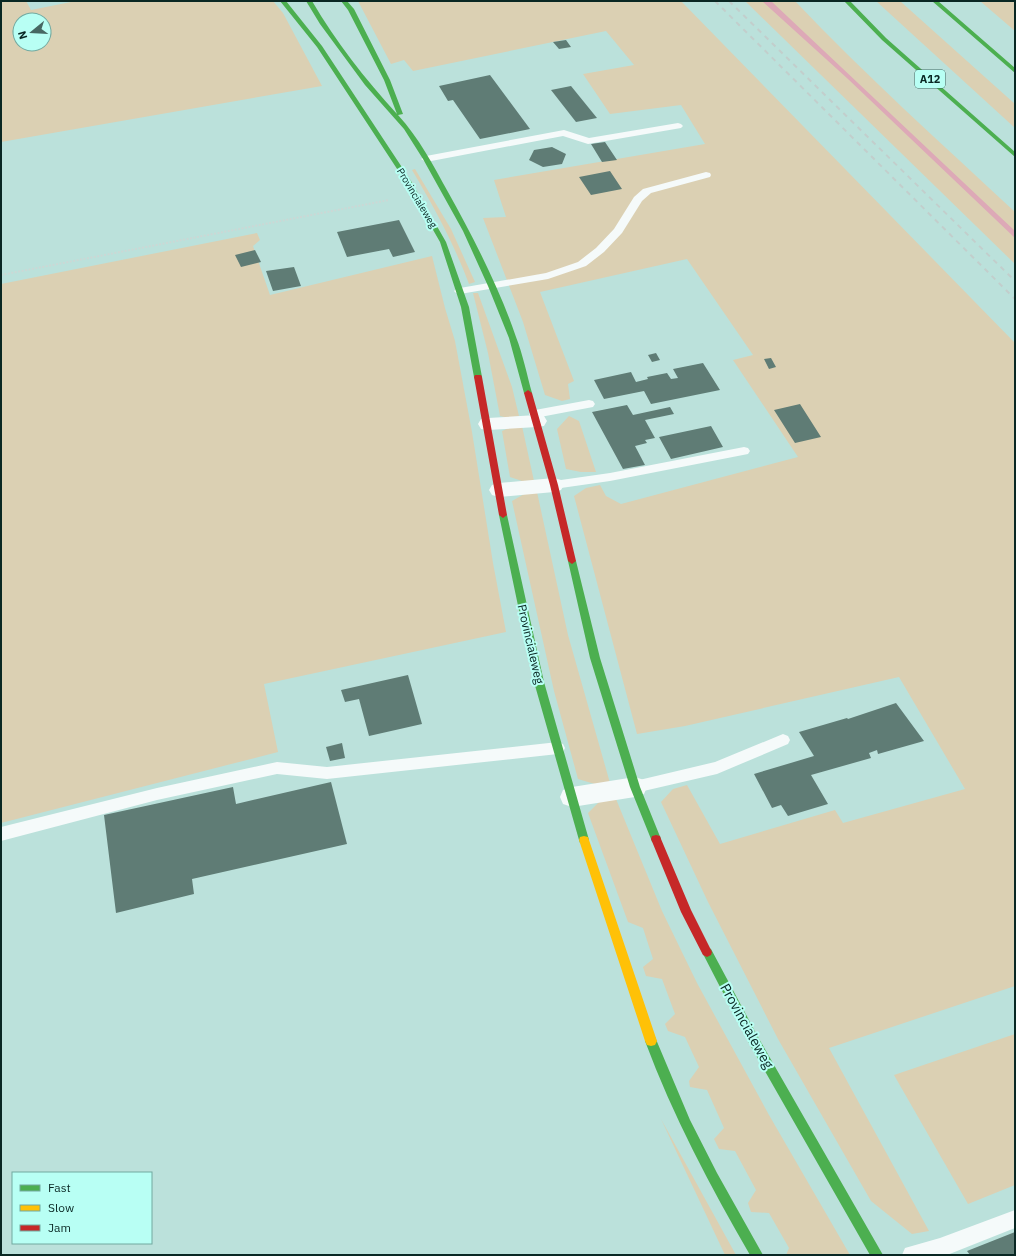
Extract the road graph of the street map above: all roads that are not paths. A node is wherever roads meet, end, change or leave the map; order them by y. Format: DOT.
graph roads {
  1 [pos="283,1"];
  2 [pos="309,1"];
  3 [pos="344,1"];
  4 [pos="847,1"];
  5 [pos="935,1"];
  6 [pos="1015,71"];
  7 [pos="678,126"];
  8 [pos="406,128"];
  9 [pos="1015,155"];
  10 [pos="426,159"];
  11 [pos="706,175"];
  12 [pos="492,286"];
  13 [pos="460,291"];
  14 [pos="589,404"];
  15 [pos="536,417"];
  16 [pos="488,424"];
  17 [pos="744,451"];
  18 [pos="554,485"];
  19 [pos="499,490"];
  20 [pos="783,740"];
  21 [pos="558,748"];
  22 [pos="635,787"];
  23 [pos="572,797"];
  24 [pos="1,834"];
  25 [pos="1015,1219"];
  26 [pos="757,1255"];
  27 [pos="877,1255"];
  28 [pos="912,1255"];
  1 -- 13 [label="main road, Provincialeweg"];
  2 -- 8 [label="main road, Provincialeweg"];
  3 -- 8 [label="main road, Provincialeweg"];
  4 -- 9 [label="main road, A12"];
  5 -- 6 [label="main road"];
  7 -- 10 [label="lane"];
  8 -- 10 [label="main road, Provincialeweg"];
  10 -- 12 [label="main road, Provincialeweg"];
  11 -- 12 [label="lane"];
  12 -- 13 [label="lane"];
  12 -- 15 [label="main road, Provincialeweg"];
  13 -- 16 [label="main road, Provincialeweg"];
  14 -- 15 [label="lane"];
  15 -- 16 [label="street"];
  15 -- 18 [label="main road, Provincialeweg"];
  16 -- 19 [label="main road, Provincialeweg"];
  17 -- 18 [label="lane"];
  18 -- 19 [label="street"];
  18 -- 22 [label="main road, Provincialeweg"];
  19 -- 21 [label="main road, Provincialeweg"];
  20 -- 22 [label="lane"];
  21 -- 23 [label="main road, Provincialeweg"];
  21 -- 24 [label="lane"];
  22 -- 23 [label="street"];
  22 -- 27 [label="main road, Provincialeweg"];
  23 -- 26 [label="main road, Provincialeweg"];
  25 -- 28 [label="lane"];
}
